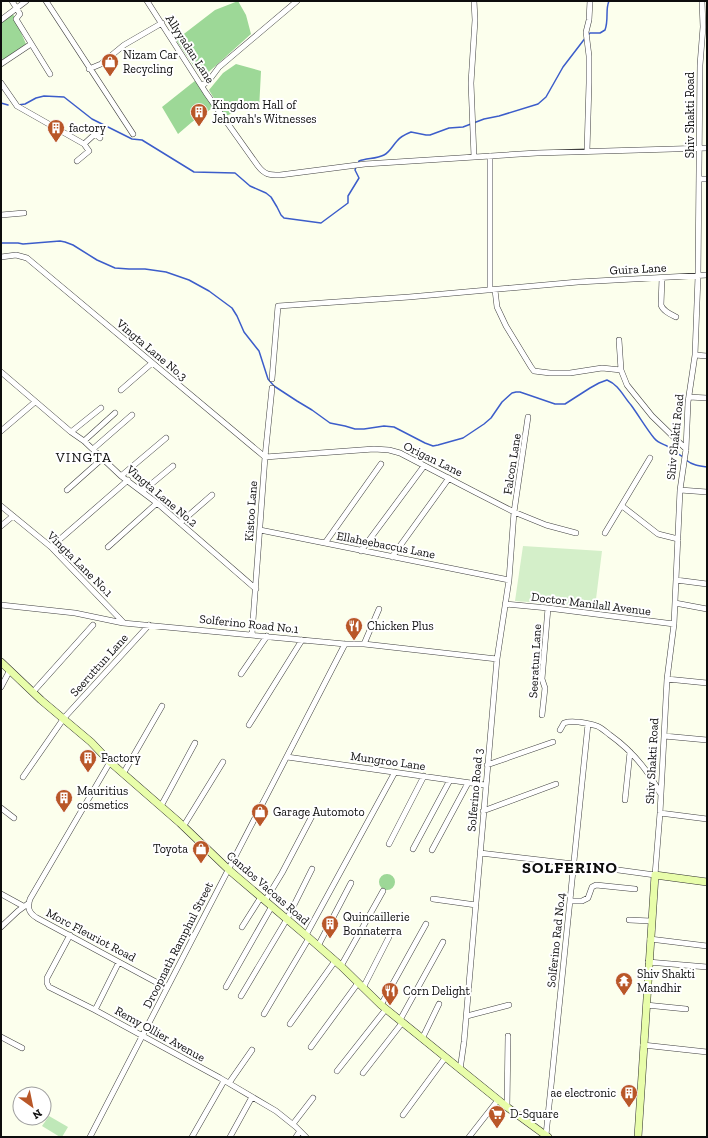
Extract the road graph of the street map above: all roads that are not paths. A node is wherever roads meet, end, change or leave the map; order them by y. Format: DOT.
graph roads {
  1 [pos="12,1"];
  2 [pos="26,1"];
  3 [pos="46,1"];
  4 [pos="147,1"];
  5 [pos="297,1"];
  6 [pos="474,1"];
  7 [pos="590,1"];
  8 [pos="702,1"];
  9 [pos="17,8"];
  10 [pos="1,20"];
  11 [pos="162,23"];
  12 [pos="705,27"];
  13 [pos="31,44"];
  14 [pos="1,64"];
  15 [pos="89,69"];
  16 [pos="50,74"];
  17 [pos="1,82"];
  18 [pos="202,86"];
  19 [pos="132,134"];
  20 [pos="100,138"];
  21 [pos="84,144"];
  22 [pos="700,148"];
  23 [pos="707,148"];
  24 [pos="587,151"];
  25 [pos="490,156"];
  26 [pos="474,157"];
  27 [pos="77,161"];
  28 [pos="699,179"];
  29 [pos="707,179"];
  30 [pos="24,213"];
  31 [pos="1,215"];
  32 [pos="1,256"];
  33 [pos="707,275"];
  34 [pos="698,276"];
  35 [pos="662,278"];
  36 [pos="493,290"];
  37 [pos="676,317"];
  38 [pos="619,340"];
  39 [pos="695,355"];
  40 [pos="707,356"];
  41 [pos="152,363"];
  42 [pos="621,370"];
  43 [pos="1,372"];
  44 [pos="272,379"];
  45 [pos="272,388"];
  46 [pos="121,390"];
  47 [pos="689,397"];
  48 [pos="707,398"];
  49 [pos="35,402"];
  50 [pos="101,408"];
  51 [pos="116,413"];
  52 [pos="132,415"];
  53 [pos="528,418"];
  54 [pos="1,431"];
  55 [pos="71,432"];
  56 [pos="166,438"];
  57 [pos="84,441"];
  58 [pos="93,449"];
  59 [pos="685,452"];
  60 [pos="265,457"];
  61 [pos="103,458"];
  62 [pos="650,458"];
  63 [pos="381,464"];
  64 [pos="173,466"];
  65 [pos="424,466"];
  66 [pos="122,476"];
  67 [pos="449,478"];
  68 [pos="128,480"];
  69 [pos="67,490"];
  70 [pos="680,490"];
  71 [pos="143,492"];
  72 [pos="707,492"];
  73 [pos="212,495"];
  74 [pos="157,503"];
  75 [pos="1,506"];
  76 [pos="622,506"];
  77 [pos="514,512"];
  78 [pos="13,516"];
  79 [pos="180,523"];
  80 [pos="1,526"];
  81 [pos="260,530"];
  82 [pos="605,533"];
  83 [pos="576,534"];
  84 [pos="678,539"];
  85 [pos="325,543"];
  86 [pos="51,547"];
  87 [pos="108,547"];
  88 [pos="361,550"];
  89 [pos="392,557"];
  90 [pos="508,580"];
  91 [pos="676,580"];
  92 [pos="707,584"];
  93 [pos="256,589"];
  94 [pos="675,603"];
  95 [pos="505,604"];
  96 [pos="1,605"];
  97 [pos="548,608"];
  98 [pos="379,609"];
  99 [pos="707,609"];
  100 [pos="123,623"];
  101 [pos="674,624"];
  102 [pos="94,625"];
  103 [pos="149,625"];
  104 [pos="252,634"];
  105 [pos="267,636"];
  106 [pos="302,640"];
  107 [pos="345,644"];
  108 [pos="364,644"];
  109 [pos="497,659"];
  110 [pos="1,662"];
  111 [pos="10,670"];
  112 [pos="241,674"];
  113 [pos="667,679"];
  114 [pos="707,683"];
  115 [pos="1,687"];
  116 [pos="33,692"];
  117 [pos="162,706"];
  118 [pos="542,716"];
  119 [pos="64,718"];
  120 [pos="249,724"];
  121 [pos="588,724"];
  122 [pos="560,730"];
  123 [pos="664,736"];
  124 [pos="707,740"];
  125 [pos="553,742"];
  126 [pos="195,743"];
  127 [pos="630,752"];
  128 [pos="287,757"];
  129 [pos="110,762"];
  130 [pos="223,762"];
  131 [pos="487,765"];
  132 [pos="395,772"];
  133 [pos="124,774"];
  134 [pos="424,776"];
  135 [pos="23,777"];
  136 [pos="450,780"];
  137 [pos="468,783"];
  138 [pos="556,784"];
  139 [pos="485,785"];
  140 [pos="660,794"];
  141 [pos="625,800"];
  142 [pos="161,806"];
  143 [pos="1,808"];
  144 [pos="483,811"];
  145 [pos="660,813"];
  146 [pos="312,816"];
  147 [pos="14,818"];
  148 [pos="707,819"];
  149 [pos="183,827"];
  150 [pos="389,844"];
  151 [pos="413,849"];
  152 [pos="432,850"];
  153 [pos="480,853"];
  154 [pos="574,864"];
  155 [pos="312,869"];
  156 [pos="229,870"];
  157 [pos="655,876"];
  158 [pos="707,882"];
  159 [pos="351,883"];
  160 [pos="635,889"];
  161 [pos="383,892"];
  162 [pos="1,894"];
  163 [pos="263,899"];
  164 [pos="433,899"];
  165 [pos="570,901"];
  166 [pos="29,903"];
  167 [pos="476,905"];
  168 [pos="23,906"];
  169 [pos="272,906"];
  170 [pos="287,919"];
  171 [pos="629,920"];
  172 [pos="651,921"];
  173 [pos="426,924"];
  174 [pos="1,927"];
  175 [pos="242,927"];
  176 [pos="70,936"];
  177 [pos="308,937"];
  178 [pos="389,937"];
  179 [pos="650,939"];
  180 [pos="443,942"];
  181 [pos="318,946"];
  182 [pos="707,946"];
  183 [pos="335,961"];
  184 [pos="119,962"];
  185 [pos="648,962"];
  186 [pos="341,966"];
  187 [pos="707,967"];
  188 [pos="361,986"];
  189 [pos="167,988"];
  190 [pos="226,988"];
  191 [pos="241,996"];
  192 [pos="439,1004"];
  193 [pos="510,1005"];
  194 [pos="646,1005"];
  195 [pos="383,1007"];
  196 [pos="686,1008"];
  197 [pos="94,1010"];
  198 [pos="264,1014"];
  199 [pos="467,1016"];
  200 [pos="401,1021"];
  201 [pos="290,1024"];
  202 [pos="142,1036"];
  203 [pos="508,1036"];
  204 [pos="1,1037"];
  205 [pos="422,1039"];
  206 [pos="644,1044"];
  207 [pos="311,1047"];
  208 [pos="22,1048"];
  209 [pos="252,1050"];
  210 [pos="707,1052"];
  211 [pos="445,1058"];
  212 [pos="460,1070"];
  213 [pos="337,1071"];
  214 [pos="363,1073"];
  215 [pos="227,1082"];
  216 [pos="252,1097"];
  217 [pos="313,1098"];
  218 [pos="498,1100"];
  219 [pos="507,1107"];
  220 [pos="403,1115"];
  221 [pos="293,1124"];
  222 [pos="300,1131"];
  223 [pos="545,1136"];
  224 [pos="90,1137"];
  225 [pos="192,1137"];
  226 [pos="230,1137"];
  227 [pos="296,1137"];
  228 [pos="306,1137"];
  229 [pos="469,1137"];
  230 [pos="638,1137"];
  1 -- 9 [label="street"];
  2 -- 9 [label="street"];
  3 -- 15 [label="street"];
  4 -- 11 [label="street, Allyyadan Lane"];
  5 -- 18 [label="street"];
  6 -- 26 [label="street"];
  7 -- 24 [label="street"];
  8 -- 12 [label="street, Shiv Shakti Road"];
  9 -- 10 [label="street"];
  9 -- 13 [label="street"];
  11 -- 15 [label="street"];
  11 -- 18 [label="street, Allyyadan Lane"];
  12 -- 22 [label="street, Shiv Shakti Road"];
  13 -- 14 [label="street"];
  13 -- 16 [label="street"];
  15 -- 19 [label="street"];
  17 -- 21 [label="street"];
  18 -- 26 [label="street, Allyyadan Lane"];
  20 -- 21 [label="street"];
  21 -- 27 [label="street"];
  22 -- 23 [label="street"];
  22 -- 24 [label="street"];
  22 -- 28 [label="street, Shiv Shakti Road"];
  24 -- 25 [label="street"];
  25 -- 26 [label="street"];
  25 -- 36 [label="street"];
  28 -- 29 [label="street"];
  28 -- 34 [label="street, Shiv Shakti Road"];
  30 -- 31 [label="street"];
  32 -- 41 [label="street, Vingta Lane No.3"];
  33 -- 34 [label="street, Guira Lane"];
  34 -- 35 [label="street, Guira Lane"];
  34 -- 39 [label="street, Shiv Shakti Road"];
  35 -- 36 [label="street, Guira Lane"];
  35 -- 37 [label="street"];
  36 -- 42 [label="street"];
  36 -- 44 [label="street, Guira Lane"];
  38 -- 42 [label="street"];
  39 -- 40 [label="street"];
  39 -- 47 [label="street, Shiv Shakti Road"];
  41 -- 46 [label="street"];
  41 -- 60 [label="street, Vingta Lane No.3"];
  42 -- 59 [label="street"];
  43 -- 49 [label="street, Vingta Lane No.2"];
  45 -- 60 [label="street, Kistoo Lane"];
  47 -- 48 [label="street"];
  47 -- 59 [label="street, Shiv Shakti Road"];
  49 -- 54 [label="street"];
  49 -- 55 [label="street, Vingta Lane No.2"];
  50 -- 55 [label="street"];
  51 -- 57 [label="street"];
  52 -- 58 [label="street"];
  53 -- 77 [label="street, Falcon Lane"];
  55 -- 57 [label="street, Vingta Lane No.2"];
  56 -- 66 [label="street"];
  57 -- 58 [label="street, Vingta Lane No.2"];
  58 -- 61 [label="street, Vingta Lane No.2"];
  59 -- 70 [label="street, Shiv Shakti Road"];
  60 -- 65 [label="street, Origan Lane"];
  60 -- 81 [label="street, Kistoo Lane"];
  61 -- 66 [label="street, Vingta Lane No.2"];
  61 -- 69 [label="street"];
  62 -- 76 [label="street"];
  63 -- 85 [label="street"];
  64 -- 71 [label="street"];
  65 -- 67 [label="street, Origan Lane"];
  65 -- 88 [label="street"];
  66 -- 68 [label="street, Vingta Lane No.2"];
  67 -- 77 [label="street, Origan Lane"];
  67 -- 89 [label="street"];
  68 -- 71 [label="street, Vingta Lane No.2"];
  68 -- 86 [label="street"];
  70 -- 72 [label="street"];
  70 -- 84 [label="street, Shiv Shakti Road"];
  71 -- 74 [label="street, Vingta Lane No.2"];
  73 -- 79 [label="street"];
  74 -- 79 [label="street, Vingta Lane No.2"];
  74 -- 87 [label="street"];
  75 -- 78 [label="street, Vingta Lane No.1"];
  76 -- 82 [label="street"];
  76 -- 84 [label="street"];
  77 -- 83 [label="street, Origan Lane"];
  77 -- 90 [label="street, Solferino Road 3"];
  78 -- 80 [label="street"];
  78 -- 86 [label="street, Vingta Lane No.1"];
  79 -- 93 [label="street, Vingta Lane No.2"];
  81 -- 85 [label="street, Ellaheebaccus Lane"];
  81 -- 93 [label="street, Kistoo Lane"];
  84 -- 91 [label="street, Shiv Shakti Road"];
  85 -- 88 [label="street, Ellaheebaccus Lane"];
  86 -- 100 [label="street, Vingta Lane No.1"];
  88 -- 89 [label="street, Ellaheebaccus Lane"];
  89 -- 90 [label="street, Ellaheebaccus Lane"];
  90 -- 95 [label="street, Solferino Road 3"];
  91 -- 92 [label="street"];
  91 -- 94 [label="street, Shiv Shakti Road"];
  93 -- 104 [label="street, Kistoo Lane"];
  94 -- 99 [label="street"];
  94 -- 101 [label="street, Shiv Shakti Road"];
  95 -- 97 [label="street, Doctor Manilall Avenue"];
  95 -- 109 [label="street, Solferino Road 3"];
  96 -- 100 [label="street, Solferino Road No.1"];
  97 -- 101 [label="street, Doctor Manilall Avenue"];
  97 -- 118 [label="street, Seeratun Lane"];
  98 -- 108 [label="street"];
  100 -- 103 [label="street, Solferino Road No.1"];
  101 -- 113 [label="street, Shiv Shakti Road"];
  102 -- 116 [label="street"];
  103 -- 104 [label="street, Solferino Road No.1"];
  103 -- 119 [label="street, Seeruttun Lane"];
  104 -- 105 [label="street, Solferino Road No.1"];
  105 -- 106 [label="street, Solferino Road No.1"];
  105 -- 112 [label="street"];
  106 -- 107 [label="street, Solferino Road No.1"];
  106 -- 120 [label="street"];
  107 -- 108 [label="street, Solferino Road No.1"];
  107 -- 128 [label="street, Droopnath Ramphul Street"];
  108 -- 109 [label="street, Solferino Road No.1"];
  109 -- 131 [label="street, Solferino Road 3"];
  110 -- 111 [label="main road, Candos Vacoas Road"];
  111 -- 115 [label="street"];
  111 -- 116 [label="main road, Candos Vacoas Road"];
  113 -- 114 [label="street"];
  113 -- 123 [label="street, Shiv Shakti Road"];
  116 -- 119 [label="main road, Candos Vacoas Road"];
  117 -- 133 [label="street"];
  119 -- 129 [label="main road, Candos Vacoas Road"];
  119 -- 135 [label="street, Seeruttun Lane"];
  121 -- 122 [label="street"];
  121 -- 127 [label="street"];
  121 -- 154 [label="street, Solferino Rad No.4"];
  123 -- 124 [label="street"];
  123 -- 140 [label="street, Shiv Shakti Road"];
  125 -- 131 [label="street"];
  126 -- 142 [label="street"];
  127 -- 140 [label="street"];
  127 -- 141 [label="street"];
  128 -- 132 [label="street, Mungroo Lane"];
  128 -- 156 [label="street, Droopnath Ramphul Street"];
  129 -- 133 [label="main road, Candos Vacoas Road"];
  129 -- 166 [label="street"];
  130 -- 149 [label="street"];
  131 -- 139 [label="street, Solferino Road 3"];
  132 -- 134 [label="street, Mungroo Lane"];
  132 -- 177 [label="street"];
  133 -- 142 [label="main road, Candos Vacoas Road"];
  134 -- 136 [label="street, Mungroo Lane"];
  134 -- 150 [label="street"];
  136 -- 137 [label="street, Mungroo Lane"];
  136 -- 151 [label="street"];
  137 -- 139 [label="street, Mungroo Lane"];
  137 -- 152 [label="street"];
  138 -- 144 [label="street"];
  139 -- 144 [label="street, Solferino Road 3"];
  140 -- 145 [label="street, Shiv Shakti Road"];
  142 -- 149 [label="main road, Candos Vacoas Road"];
  143 -- 147 [label="street"];
  144 -- 153 [label="street, Solferino Road 3"];
  145 -- 148 [label="street"];
  145 -- 157 [label="street, Shiv Shakti Road"];
  146 -- 163 [label="street"];
  149 -- 156 [label="main road, Candos Vacoas Road"];
  153 -- 154 [label="street"];
  153 -- 167 [label="street, Solferino Road 3"];
  154 -- 157 [label="street"];
  154 -- 165 [label="street, Solferino Rad No.4"];
  155 -- 170 [label="street"];
  156 -- 163 [label="main road, Candos Vacoas Road"];
  156 -- 189 [label="street, Droopnath Ramphul Street"];
  157 -- 158 [label="main road"];
  157 -- 172 [label="main road"];
  159 -- 181 [label="street"];
  160 -- 165 [label="street"];
  161 -- 186 [label="street"];
  162 -- 168 [label="street"];
  163 -- 169 [label="main road, Candos Vacoas Road"];
  163 -- 175 [label="street"];
  164 -- 167 [label="street"];
  165 -- 223 [label="street, Solferino Rad No.4"];
  166 -- 168 [label="street"];
  166 -- 176 [label="street, Morc Fleuriot Road"];
  167 -- 199 [label="street, Solferino Road 3"];
  168 -- 174 [label="street"];
  169 -- 170 [label="main road, Candos Vacoas Road"];
  169 -- 190 [label="street"];
  170 -- 177 [label="main road, Candos Vacoas Road"];
  170 -- 191 [label="street"];
  171 -- 172 [label="street"];
  172 -- 179 [label="main road"];
  173 -- 195 [label="street"];
  176 -- 184 [label="street, Morc Fleuriot Road"];
  176 -- 197 [label="street, Remy Ollier Avenue"];
  177 -- 181 [label="main road, Candos Vacoas Road"];
  177 -- 198 [label="street"];
  178 -- 188 [label="street"];
  179 -- 182 [label="street"];
  179 -- 185 [label="main road"];
  180 -- 200 [label="street"];
  181 -- 183 [label="main road, Candos Vacoas Road"];
  183 -- 186 [label="main road, Candos Vacoas Road"];
  183 -- 201 [label="street"];
  184 -- 189 [label="street, Morc Fleuriot Road"];
  184 -- 197 [label="street"];
  185 -- 187 [label="street"];
  185 -- 194 [label="main road"];
  186 -- 188 [label="main road, Candos Vacoas Road"];
  188 -- 195 [label="main road, Candos Vacoas Road"];
  188 -- 207 [label="street"];
  189 -- 202 [label="street, Droopnath Ramphul Street"];
  192 -- 205 [label="street"];
  193 -- 199 [label="street"];
  194 -- 196 [label="street"];
  194 -- 206 [label="main road"];
  195 -- 200 [label="main road, Candos Vacoas Road"];
  195 -- 213 [label="street"];
  197 -- 202 [label="street, Remy Ollier Avenue"];
  199 -- 212 [label="street, Solferino Road 3"];
  200 -- 205 [label="main road, Candos Vacoas Road"];
  200 -- 214 [label="street"];
  202 -- 215 [label="street, Remy Ollier Avenue"];
  202 -- 224 [label="street, Droopnath Ramphul Street"];
  203 -- 219 [label="street"];
  204 -- 208 [label="street"];
  205 -- 211 [label="main road, Candos Vacoas Road"];
  206 -- 210 [label="street"];
  206 -- 230 [label="main road"];
  209 -- 215 [label="street"];
  211 -- 212 [label="main road, Candos Vacoas Road"];
  211 -- 220 [label="street"];
  212 -- 218 [label="main road, Candos Vacoas Road"];
  215 -- 216 [label="street, Remy Ollier Avenue"];
  215 -- 225 [label="street"];
  216 -- 221 [label="street, Remy Ollier Avenue"];
  216 -- 226 [label="street"];
  217 -- 221 [label="street"];
  218 -- 219 [label="main road, Candos Vacoas Road"];
  218 -- 229 [label="street"];
  219 -- 223 [label="main road, Candos Vacoas Road"];
  221 -- 222 [label="street, Remy Ollier Avenue"];
  222 -- 227 [label="street"];
  222 -- 228 [label="street, Remy Ollier Avenue"];
}
